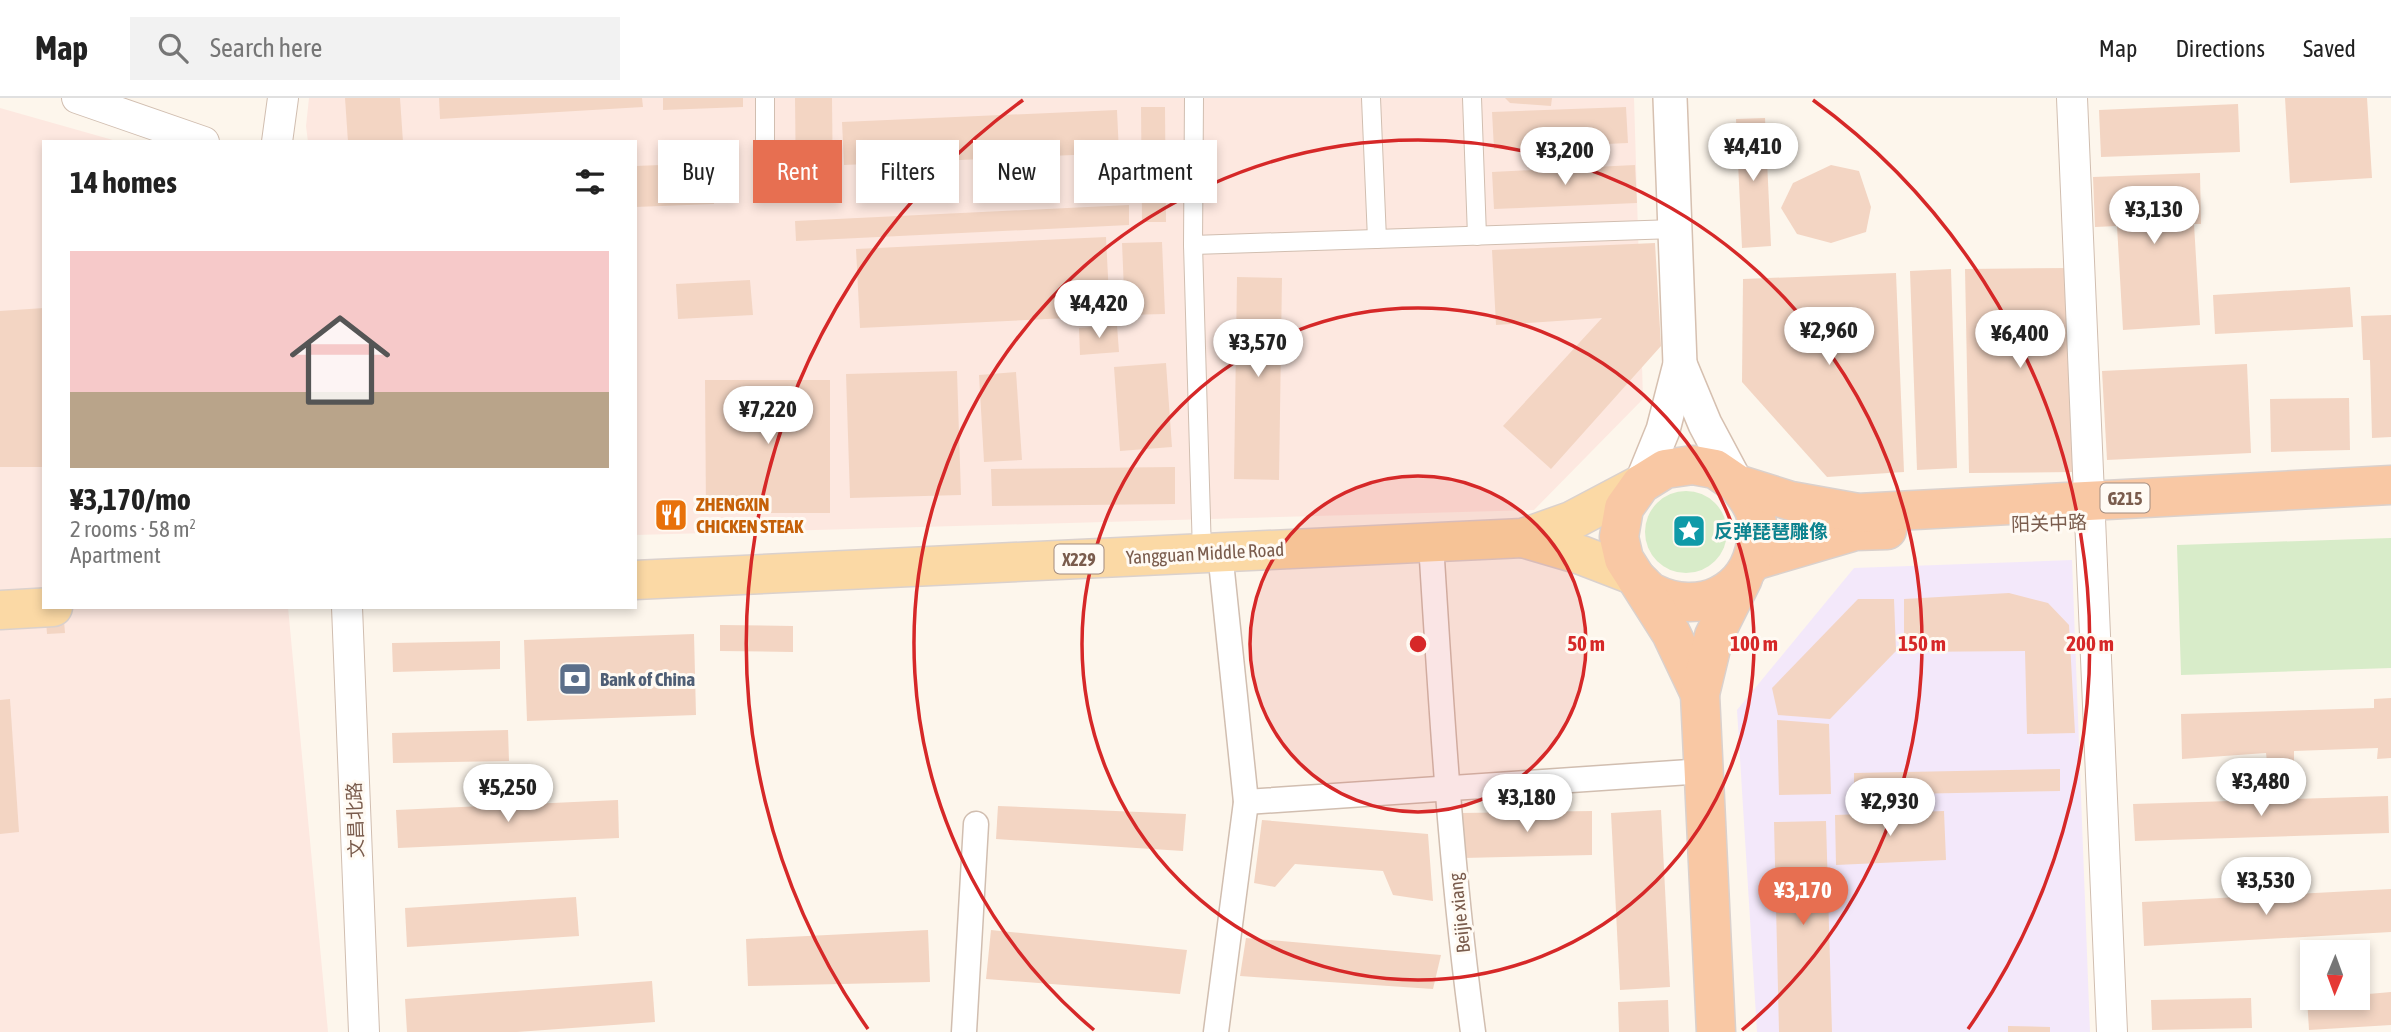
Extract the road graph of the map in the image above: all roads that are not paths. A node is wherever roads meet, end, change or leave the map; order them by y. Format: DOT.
graph roads {
  1 [pos="77,98"];
  2 [pos="283,98"];
  3 [pos="765,98"];
  4 [pos="1194,98"];
  5 [pos="1371,98"];
  6 [pos="1472,98"];
  7 [pos="1670,98"];
  8 [pos="2072,98"];
  9 [pos="198,140"];
  10 [pos="277,140"];
  11 [pos="765,140"];
  12 [pos="1675,229"];
  13 [pos="1477,236"];
  14 [pos="1377,239"];
  15 [pos="1192,246"];
  16 [pos="1680,364"];
  17 [pos="1640,484"];
  18 [pos="1737,484"];
  19 [pos="2391,485"];
  20 [pos="2090,511"];
  21 [pos="2391,511"];
  22 [pos="1523,538"];
  23 [pos="1431,543"];
  24 [pos="1211,553"];
  25 [pos="1748,569"];
  26 [pos="1633,575"];
  27 [pos="637,580"];
  28 [pos="42,608"];
  29 [pos="346,609"];
  30 [pos="0,610"];
  31 [pos="1700,694"];
  32 [pos="1704,771"];
  33 [pos="1446,788"];
  34 [pos="1246,802"];
  35 [pos="975,824"];
  36 [pos="364,1032"];
  37 [pos="964,1032"];
  38 [pos="1216,1032"];
  39 [pos="1473,1032"];
  40 [pos="1716,1032"];
  41 [pos="2112,1032"];
  1 -- 9 [label="street"];
  2 -- 10 [label="street"];
  3 -- 11 [label="street"];
  4 -- 15 [label="street"];
  5 -- 14 [label="street"];
  6 -- 13 [label="street"];
  7 -- 12 [label="main road"];
  8 -- 20 [label="street"];
  12 -- 13 [label="street"];
  12 -- 16 [label="main road"];
  13 -- 14 [label="street"];
  14 -- 15 [label="street"];
  15 -- 24 [label="street"];
  16 -- 17 [label="main road"];
  16 -- 18 [label="main road"];
  17 -- 18 [label="highway, G215"];
  17 -- 22 [label="main road, X229"];
  17 -- 26 [label="highway"];
  18 -- 20 [label="highway, 阳关中路 / G215"];
  18 -- 25 [label="highway"];
  19 -- 20 [label="highway, 阳关中路 / G215"];
  20 -- 21 [label="highway, 阳关中路"];
  20 -- 25 [label="highway, 阳关中路"];
  20 -- 41 [label="street"];
  22 -- 23 [label="main road, Yangguan Middle Road / X229"];
  22 -- 26 [label="main road, X229"];
  23 -- 24 [label="main road, Yangguan Middle Road / X229"];
  23 -- 33 [label="street, Beijie xiang"];
  24 -- 27 [label="main road, Yangguan Middle Road / X229"];
  24 -- 34 [label="street"];
  25 -- 26 [label="highway"];
  25 -- 31 [label="highway"];
  26 -- 31 [label="highway"];
  28 -- 30 [label="main road"];
  29 -- 36 [label="street, 文昌北路"];
  31 -- 32 [label="highway"];
  32 -- 33 [label="street"];
  32 -- 40 [label="highway"];
  33 -- 34 [label="street"];
  33 -- 39 [label="street, Beijie xiang"];
  34 -- 38 [label="street"];
  35 -- 37 [label="street"];
}
